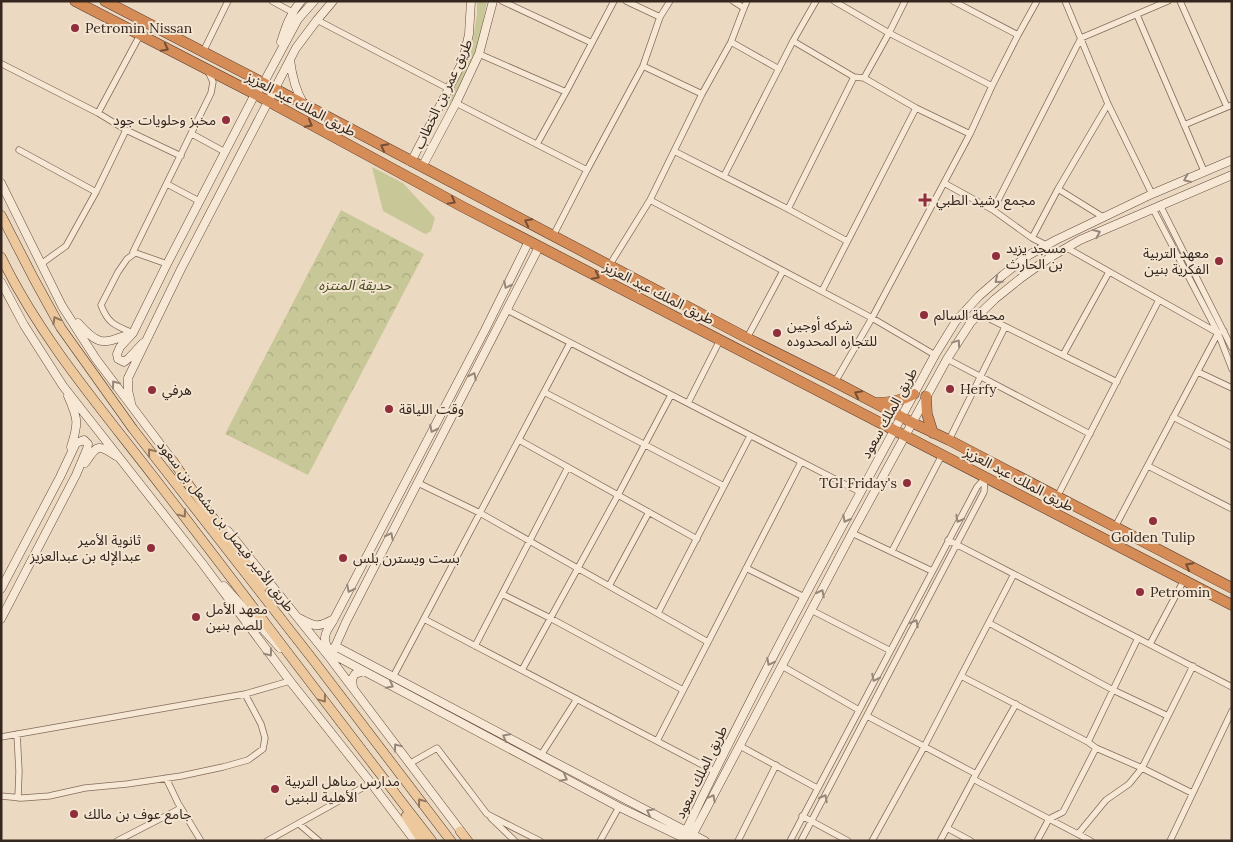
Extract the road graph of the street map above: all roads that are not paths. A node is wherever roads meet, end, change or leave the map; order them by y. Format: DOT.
graph roads {
  1 [pos="76,1"];
  2 [pos="105,1"];
  3 [pos="228,1"];
  4 [pos="272,1"];
  5 [pos="301,1"];
  6 [pos="314,1"];
  7 [pos="333,1"];
  8 [pos="464,1"];
  9 [pos="471,1"];
  10 [pos="493,1"];
  11 [pos="502,1"];
  12 [pos="614,1"];
  13 [pos="626,1"];
  14 [pos="670,1"];
  15 [pos="733,1"];
  16 [pos="747,1"];
  17 [pos="816,1"];
  18 [pos="834,1"];
  19 [pos="905,1"];
  20 [pos="953,1"];
  21 [pos="1037,1"];
  22 [pos="1065,1"];
  23 [pos="1168,1"];
  24 [pos="1180,1"];
  25 [pos="744,8"];
  26 [pos="292,12"];
  27 [pos="1137,15"];
  28 [pos="660,17"];
  29 [pos="470,18"];
  30 [pos="318,20"];
  31 [pos="889,33"];
  32 [pos="140,35"];
  33 [pos="1018,35"];
  34 [pos="1081,38"];
  35 [pos="793,41"];
  36 [pos="732,42"];
  37 [pos="592,44"];
  38 [pos="203,52"];
  39 [pos="479,54"];
  40 [pos="277,56"];
  41 [pos="290,60"];
  42 [pos="2,64"];
  43 [pos="643,66"];
  44 [pos="779,68"];
  45 [pos="207,69"];
  46 [pos="854,77"];
  47 [pos="864,78"];
  48 [pos="263,84"];
  49 [pos="992,86"];
  50 [pos="275,89"];
  51 [pos="449,89"];
  52 [pos="566,92"];
  53 [pos="255,94"];
  54 [pos="702,94"];
  55 [pos="269,102"];
  56 [pos="456,103"];
  57 [pos="304,104"];
  58 [pos="1108,104"];
  59 [pos="1230,106"];
  60 [pos="916,108"];
  61 [pos="98,113"];
  62 [pos="1184,125"];
  63 [pos="126,130"];
  64 [pos="192,134"];
  65 [pos="970,134"];
  66 [pos="538,144"];
  67 [pos="19,150"];
  68 [pos="674,151"];
  69 [pos="225,152"];
  70 [pos="181,156"];
  71 [pos="1232,160"];
  72 [pos="412,162"];
  73 [pos="422,167"];
  74 [pos="588,170"];
  75 [pos="1204,171"];
  76 [pos="1232,175"];
  77 [pos="724,176"];
  78 [pos="944,183"];
  79 [pos="167,184"];
  80 [pos="3,187"];
  81 [pos="1058,188"];
  82 [pos="96,192"];
  83 [pos="1152,194"];
  84 [pos="650,200"];
  85 [pos="199,201"];
  86 [pos="1157,207"];
  87 [pos="788,209"];
  88 [pos="993,210"];
  89 [pos="1,215"];
  90 [pos="1103,218"];
  91 [pos="553,236"];
  92 [pos="1032,238"];
  93 [pos="529,241"];
  94 [pos="847,242"];
  95 [pos="1046,245"];
  96 [pos="539,247"];
  97 [pos="1067,248"];
  98 [pos="135,253"];
  99 [pos="1,257"];
  100 [pos="41,264"];
  101 [pos="167,264"];
  102 [pos="609,266"];
  103 [pos="783,271"];
  104 [pos="1109,272"];
  105 [pos="1,282"];
  106 [pos="822,290"];
  107 [pos="1159,300"];
  108 [pos="62,306"];
  109 [pos="507,310"];
  110 [pos="980,314"];
  111 [pos="872,318"];
  112 [pos="1005,326"];
  113 [pos="1221,332"];
  114 [pos="133,333"];
  115 [pos="148,337"];
  116 [pos="747,338"];
  117 [pos="720,340"];
  118 [pos="570,342"];
  119 [pos="1232,348"];
  120 [pos="935,355"];
  121 [pos="1063,355"];
  122 [pos="947,359"];
  123 [pos="1232,369"];
  124 [pos="1198,372"];
  125 [pos="980,376"];
  126 [pos="835,382"];
  127 [pos="1117,382"];
  128 [pos="63,386"];
  129 [pos="1232,388"];
  130 [pos="544,392"];
  131 [pos="914,394"];
  132 [pos="671,395"];
  133 [pos="926,396"];
  134 [pos="688,403"];
  135 [pos="876,403"];
  136 [pos="131,406"];
  137 [pos="901,417"];
  138 [pos="1174,417"];
  139 [pos="913,423"];
  140 [pos="893,430"];
  141 [pos="934,433"];
  142 [pos="1090,434"];
  143 [pos="750,436"];
  144 [pos="906,436"];
  145 [pos="519,440"];
  146 [pos="949,440"];
  147 [pos="645,444"];
  148 [pos="1232,447"];
  149 [pos="942,455"];
  150 [pos="122,461"];
  151 [pos="173,461"];
  152 [pos="801,462"];
  153 [pos="1148,466"];
  154 [pos="568,467"];
  155 [pos="76,475"];
  156 [pos="60,477"];
  157 [pos="985,478"];
  158 [pos="418,483"];
  159 [pos="724,486"];
  160 [pos="860,492"];
  161 [pos="618,495"];
  162 [pos="1057,497"];
  163 [pos="1232,509"];
  164 [pos="650,512"];
  165 [pos="480,513"];
  166 [pos="1116,527"];
  167 [pos="852,533"];
  168 [pos="697,539"];
  169 [pos="948,540"];
  170 [pos="530,541"];
  171 [pos="957,544"];
  172 [pos="892,551"];
  173 [pos="202,563"];
  174 [pos="578,568"];
  175 [pos="746,568"];
  176 [pos="932,571"];
  177 [pos="1014,574"];
  178 [pos="1184,580"];
  179 [pos="609,586"];
  180 [pos="1232,588"];
  181 [pos="1,589"];
  182 [pos="502,594"];
  183 [pos="804,597"];
  184 [pos="1232,605"];
  185 [pos="812,610"];
  186 [pos="658,613"];
  187 [pos="297,617"];
  188 [pos="550,618"];
  189 [pos="1,619"];
  190 [pos="334,619"];
  191 [pos="424,619"];
  192 [pos="989,623"];
  193 [pos="1138,638"];
  194 [pos="708,642"];
  195 [pos="1150,644"];
  196 [pos="475,646"];
  197 [pos="890,650"];
  198 [pos="332,652"];
  199 [pos="314,661"];
  200 [pos="782,666"];
  201 [pos="1193,666"];
  202 [pos="522,670"];
  203 [pos="364,671"];
  204 [pos="303,673"];
  205 [pos="961,676"];
  206 [pos="393,677"];
  207 [pos="290,681"];
  208 [pos="1232,687"];
  209 [pos="353,688"];
  210 [pos="683,690"];
  211 [pos="1113,690"];
  212 [pos="245,694"];
  213 [pos="577,699"];
  214 [pos="1016,704"];
  215 [pos="859,710"];
  216 [pos="1232,711"];
  217 [pos="867,716"];
  218 [pos="1168,716"];
  219 [pos="17,734"];
  220 [pos="1,737"];
  221 [pos="657,741"];
  222 [pos="1088,742"];
  223 [pos="740,746"];
  224 [pos="924,747"];
  225 [pos="1096,748"];
  226 [pos="541,755"];
  227 [pos="410,764"];
  228 [pos="776,765"];
  229 [pos="1142,768"];
  230 [pos="377,770"];
  231 [pos="714,771"];
  232 [pos="975,776"];
  233 [pos="166,778"];
  234 [pos="371,783"];
  235 [pos="817,788"];
  236 [pos="1192,793"];
  237 [pos="1,796"];
  238 [pos="18,798"];
  239 [pos="619,807"];
  240 [pos="181,808"];
  241 [pos="487,814"];
  242 [pos="802,816"];
  243 [pos="1049,819"];
  244 [pos="811,821"];
  245 [pos="299,824"];
  246 [pos="947,828"];
  247 [pos="460,830"];
  248 [pos="1078,834"];
  249 [pos="689,836"];
  250 [pos="1172,840"];
  251 [pos="117,841"];
  252 [pos="201,841"];
  253 [pos="267,841"];
  254 [pos="319,841"];
  255 [pos="415,841"];
  256 [pos="422,841"];
  257 [pos="432,841"];
  258 [pos="451,841"];
  259 [pos="469,841"];
  260 [pos="514,841"];
  261 [pos="540,841"];
  262 [pos="600,841"];
  263 [pos="705,841"];
  264 [pos="738,841"];
  265 [pos="790,841"];
  266 [pos="801,841"];
  267 [pos="848,841"];
  268 [pos="872,841"];
  269 [pos="940,841"];
  270 [pos="971,841"];
  271 [pos="1036,841"];
  272 [pos="1091,841"];
  1 -- 32 [label="highway, طريق الملك عبد العزيز"];
  2 -- 38 [label="highway, طريق الملك عبد العزيز"];
  3 -- 38 [label="street"];
  4 -- 26 [label="street"];
  5 -- 26 [label="main road"];
  6 -- 40 [label="main road"];
  7 -- 30 [label="main road"];
  8 -- 29 [label="main road"];
  9 -- 29 [label="main road, طريق عمر بن الخطاب"];
  10 -- 39 [label="main road, طريق عمر بن الخطاب"];
  11 -- 37 [label="street"];
  12 -- 37 [label="street"];
  13 -- 28 [label="street"];
  14 -- 28 [label="street"];
  15 -- 25 [label="street"];
  16 -- 25 [label="street"];
  17 -- 35 [label="street"];
  18 -- 31 [label="street"];
  19 -- 31 [label="street"];
  20 -- 33 [label="street"];
  21 -- 33 [label="street"];
  22 -- 34 [label="street"];
  23 -- 27 [label="street"];
  24 -- 59 [label="street"];
  25 -- 36 [label="street"];
  26 -- 40 [label="main road"];
  27 -- 34 [label="street"];
  27 -- 62 [label="street"];
  28 -- 43 [label="street"];
  29 -- 51 [label="main road, طريق عمر بن الخطاب"];
  30 -- 41 [label="main road"];
  30 -- 51 [label="street"];
  31 -- 47 [label="street"];
  31 -- 49 [label="street"];
  32 -- 45 [label="highway, طريق الملك عبد العزيز, one-way"];
  32 -- 61 [label="street"];
  33 -- 49 [label="street"];
  34 -- 58 [label="street"];
  34 -- 88 [label="street"];
  35 -- 44 [label="street"];
  35 -- 46 [label="street"];
  36 -- 44 [label="street"];
  36 -- 54 [label="street"];
  37 -- 52 [label="street"];
  38 -- 48 [label="highway, طريق الملك عبد العزيز"];
  39 -- 52 [label="street"];
  39 -- 56 [label="main road, طريق عمر بن الخطاب"];
  40 -- 48 [label="main road"];
  41 -- 50 [label="main road"];
  41 -- 57 [label="main road"];
  42 -- 61 [label="street"];
  43 -- 54 [label="street"];
  43 -- 74 [label="street"];
  44 -- 77 [label="street"];
  45 -- 53 [label="highway, طريق الملك عبد العزيز"];
  45 -- 64 [label="street"];
  46 -- 47 [label="street"];
  46 -- 87 [label="street"];
  47 -- 60 [label="street"];
  48 -- 50 [label="highway, طريق الملك عبد العزيز"];
  48 -- 53 [label="main road"];
  49 -- 65 [label="street"];
  50 -- 55 [label="main road"];
  50 -- 57 [label="highway, طريق الملك عبد العزيز"];
  51 -- 72 [label="main road, طريق عمر بن الخطاب"];
  52 -- 66 [label="street"];
  53 -- 55 [label="highway, طريق الملك عبد العزيز"];
  53 -- 69 [label="main road"];
  54 -- 68 [label="street"];
  55 -- 93 [label="highway, طريق الملك عبد العزيز, one-way"];
  55 -- 115 [label="main road"];
  56 -- 66 [label="street"];
  56 -- 73 [label="main road, طريق عمر بن الخطاب"];
  72 -- 57 [label="highway, طريق الملك عبد العزيز, one-way"];
  58 -- 81 [label="street"];
  58 -- 83 [label="street"];
  59 -- 62 [label="street"];
  60 -- 65 [label="street"];
  60 -- 94 [label="street"];
  61 -- 63 [label="street"];
  62 -- 75 [label="street"];
  63 -- 70 [label="street"];
  63 -- 82 [label="street"];
  64 -- 69 [label="street"];
  64 -- 70 [label="street"];
  65 -- 78 [label="street"];
  66 -- 74 [label="street"];
  67 -- 82 [label="street"];
  68 -- 77 [label="street"];
  68 -- 84 [label="street"];
  69 -- 85 [label="main road"];
  70 -- 79 [label="street"];
  71 -- 75 [label="main road, طريق الملك سعود"];
  72 -- 73 [label="highway, طريق الملك عبد العزيز"];
  91 -- 73 [label="highway, طريق الملك عبد العزيز, one-way"];
  74 -- 91 [label="street"];
  75 -- 83 [label="main road, طريق الملك سعود, one-way"];
  76 -- 86 [label="main road, طريق الملك سعود"];
  77 -- 87 [label="street"];
  78 -- 88 [label="street"];
  78 -- 111 [label="street"];
  79 -- 85 [label="street"];
  79 -- 98 [label="street"];
  80 -- 100 [label="main road"];
  81 -- 90 [label="street"];
  81 -- 92 [label="street"];
  82 -- 100 [label="street"];
  83 -- 90 [label="main road, طريق الملك سعود"];
  84 -- 102 [label="street"];
  84 -- 103 [label="street"];
  85 -- 101 [label="main road"];
  97 -- 86 [label="main road, طريق الملك سعود, one-way"];
  86 -- 113 [label="street"];
  87 -- 94 [label="street"];
  88 -- 92 [label="street"];
  199 -- 89 [label="main road, طريق الأمير فيصل بن مشعل بن سعود, one-way"];
  90 -- 95 [label="main road, طريق الملك سعود"];
  91 -- 102 [label="highway, طريق الملك عبد العزيز"];
  92 -- 95 [label="street"];
  93 -- 96 [label="highway, طريق الملك عبد العزيز"];
  93 -- 190 [label="main road, one-way"];
  94 -- 106 [label="street"];
  95 -- 120 [label="main road, طريق الملك سعود, one-way"];
  96 -- 109 [label="main road"];
  96 -- 117 [label="highway, طريق الملك عبد العزيز, one-way"];
  97 -- 104 [label="street"];
  97 -- 110 [label="main road, طريق الملك سعود"];
  98 -- 101 [label="street"];
  98 -- 114 [label="street"];
  99 -- 204 [label="main road, طريق الأمير فيصل بن مشعل بن سعود, one-way"];
  100 -- 108 [label="main road"];
  101 -- 114 [label="main road"];
  102 -- 116 [label="highway, طريق الملك عبد العزيز"];
  103 -- 106 [label="street"];
  103 -- 116 [label="street"];
  104 -- 107 [label="street"];
  104 -- 121 [label="street"];
  105 -- 128 [label="main road"];
  106 -- 111 [label="street"];
  107 -- 113 [label="street"];
  107 -- 127 [label="street"];
  108 -- 114 [label="main road"];
  136 -- 108 [label="main road, one-way"];
  109 -- 118 [label="street"];
  158 -- 109 [label="main road, one-way"];
  110 -- 112 [label="street"];
  122 -- 110 [label="main road, طريق الملك سعود, one-way"];
  111 -- 120 [label="street"];
  111 -- 126 [label="street"];
  112 -- 121 [label="street"];
  112 -- 125 [label="street"];
  113 -- 119 [label="street"];
  113 -- 123 [label="street"];
  113 -- 124 [label="street"];
  114 -- 115 [label="main road"];
  115 -- 136 [label="main road"];
  116 -- 126 [label="highway, طريق الملك عبد العزيز"];
  117 -- 134 [label="street"];
  117 -- 140 [label="highway, طريق الملك عبد العزيز"];
  118 -- 130 [label="street"];
  118 -- 132 [label="street"];
  120 -- 131 [label="main road, طريق الملك سعود"];
  121 -- 127 [label="street"];
  122 -- 125 [label="street"];
  122 -- 133 [label="main road, طريق الملك سعود"];
  124 -- 129 [label="street"];
  124 -- 138 [label="street"];
  125 -- 142 [label="street"];
  125 -- 146 [label="street"];
  135 -- 126 [label="highway, طريق الملك عبد العزيز, one-way"];
  127 -- 142 [label="street"];
  128 -- 150 [label="main road"];
  128 -- 156 [label="main road"];
  130 -- 145 [label="street"];
  130 -- 147 [label="street"];
  131 -- 135 [label="highway"];
  131 -- 137 [label="main road, طريق الملك سعود"];
  132 -- 134 [label="street"];
  132 -- 147 [label="street"];
  133 -- 139 [label="main road, طريق الملك سعود"];
  133 -- 141 [label="highway"];
  134 -- 143 [label="street"];
  135 -- 137 [label="highway, طريق الملك عبد العزيز"];
  136 -- 151 [label="main road"];
  137 -- 139 [label="highway, طريق الملك عبد العزيز"];
  137 -- 140 [label="main road, طريق الملك سعود"];
  138 -- 148 [label="street"];
  138 -- 153 [label="street"];
  139 -- 141 [label="highway, طريق الملك عبد العزيز"];
  139 -- 144 [label="main road, طريق الملك سعود"];
  140 -- 144 [label="highway, طريق الملك عبد العزيز"];
  140 -- 160 [label="main road, طريق الملك سعود"];
  141 -- 146 [label="highway, طريق الملك عبد العزيز"];
  142 -- 162 [label="street"];
  143 -- 152 [label="street"];
  143 -- 159 [label="street"];
  144 -- 149 [label="highway, طريق الملك عبد العزيز"];
  144 -- 167 [label="main road, طريق الملك سعود"];
  145 -- 154 [label="street"];
  145 -- 165 [label="street"];
  146 -- 162 [label="highway, طريق الملك عبد العزيز"];
  147 -- 159 [label="street"];
  147 -- 161 [label="street"];
  149 -- 157 [label="highway, طريق الملك عبد العزيز"];
  149 -- 172 [label="street"];
  150 -- 155 [label="main road"];
  150 -- 173 [label="main road"];
  151 -- 187 [label="main road"];
  151 -- 199 [label="main road"];
  152 -- 160 [label="street"];
  152 -- 175 [label="street"];
  153 -- 163 [label="street"];
  153 -- 166 [label="street"];
  154 -- 161 [label="street"];
  154 -- 170 [label="street"];
  155 -- 156 [label="main road"];
  155 -- 189 [label="main road"];
  156 -- 181 [label="main road"];
  157 -- 169 [label="street, one-way"];
  157 -- 171 [label="street"];
  157 -- 178 [label="highway, طريق الملك عبد العزيز"];
  158 -- 165 [label="street"];
  198 -- 158 [label="main road, one-way"];
  159 -- 168 [label="street"];
  160 -- 183 [label="main road, طريق الملك سعود, one-way"];
  161 -- 164 [label="street"];
  161 -- 174 [label="street"];
  162 -- 166 [label="highway, طريق الملك عبد العزيز"];
  164 -- 168 [label="street"];
  164 -- 179 [label="street"];
  165 -- 170 [label="street"];
  165 -- 191 [label="street"];
  180 -- 166 [label="highway, طريق الملك عبد العزيز, one-way"];
  167 -- 172 [label="street"];
  185 -- 167 [label="main road, طريق الملك سعود, one-way"];
  168 -- 186 [label="street"];
  169 -- 171 [label="street"];
  169 -- 176 [label="street"];
  170 -- 174 [label="street"];
  170 -- 182 [label="street"];
  171 -- 177 [label="street"];
  217 -- 171 [label="street, one-way"];
  172 -- 176 [label="street"];
  173 -- 204 [label="main road"];
  173 -- 207 [label="main road, one-way"];
  174 -- 179 [label="street"];
  174 -- 188 [label="street"];
  175 -- 183 [label="street"];
  175 -- 194 [label="street"];
  176 -- 197 [label="street"];
  177 -- 192 [label="street"];
  177 -- 193 [label="street"];
  178 -- 184 [label="highway, طريق الملك عبد العزيز"];
  178 -- 195 [label="street"];
  179 -- 186 [label="street"];
  182 -- 188 [label="street"];
  182 -- 196 [label="street"];
  183 -- 231 [label="main road, طريق الملك سعود, one-way"];
  185 -- 197 [label="street"];
  185 -- 200 [label="main road, طريق الملك سعود"];
  186 -- 194 [label="street"];
  187 -- 190 [label="main road"];
  187 -- 198 [label="main road"];
  188 -- 202 [label="street"];
  188 -- 210 [label="street"];
  190 -- 198 [label="main road"];
  191 -- 196 [label="street"];
  191 -- 206 [label="street"];
  192 -- 205 [label="street"];
  192 -- 211 [label="street"];
  193 -- 195 [label="street"];
  193 -- 211 [label="street"];
  194 -- 210 [label="street"];
  195 -- 201 [label="street"];
  196 -- 202 [label="street"];
  197 -- 215 [label="street, one-way"];
  198 -- 203 [label="main road"];
  198 -- 206 [label="main road"];
  198 -- 209 [label="main road"];
  258 -- 199 [label="main road, طريق الأمير فيصل بن مشعل بن سعود, one-way"];
  200 -- 215 [label="street"];
  200 -- 223 [label="main road, طريق الملك سعود"];
  201 -- 208 [label="street"];
  201 -- 218 [label="street"];
  202 -- 213 [label="street"];
  203 -- 209 [label="main road"];
  203 -- 239 [label="main road, one-way"];
  204 -- 230 [label="main road, طريق الأمير فيصل بن مشعل بن سعود, one-way"];
  205 -- 214 [label="street"];
  205 -- 224 [label="street"];
  226 -- 206 [label="main road, one-way"];
  207 -- 212 [label="street"];
  207 -- 234 [label="main road"];
  227 -- 209 [label="main road, one-way"];
  210 -- 221 [label="street"];
  211 -- 218 [label="street"];
  211 -- 222 [label="street"];
  212 -- 219 [label="street"];
  212 -- 233 [label="street"];
  213 -- 221 [label="street"];
  213 -- 226 [label="street"];
  214 -- 222 [label="street"];
  214 -- 232 [label="street"];
  215 -- 235 [label="street"];
  216 -- 236 [label="street"];
  217 -- 224 [label="street"];
  244 -- 217 [label="street, one-way"];
  218 -- 229 [label="street"];
  219 -- 220 [label="street"];
  219 -- 238 [label="street"];
  221 -- 231 [label="street"];
  222 -- 225 [label="street"];
  223 -- 228 [label="street"];
  249 -- 223 [label="main road, طريق الملك سعود, one-way"];
  224 -- 232 [label="street"];
  224 -- 268 [label="street"];
  225 -- 229 [label="street"];
  225 -- 243 [label="street"];
  249 -- 226 [label="main road, one-way"];
  227 -- 241 [label="street"];
  227 -- 247 [label="main road"];
  228 -- 235 [label="street"];
  228 -- 264 [label="street"];
  229 -- 236 [label="street"];
  229 -- 248 [label="street"];
  230 -- 256 [label="main road"];
  230 -- 257 [label="main road, طريق الأمير فيصل بن مشعل بن سعود"];
  231 -- 249 [label="main road, طريق الملك سعود"];
  232 -- 243 [label="street"];
  232 -- 246 [label="street"];
  233 -- 238 [label="street"];
  233 -- 240 [label="street"];
  234 -- 245 [label="street"];
  234 -- 255 [label="main road"];
  235 -- 242 [label="street"];
  236 -- 250 [label="street"];
  237 -- 238 [label="street"];
  239 -- 249 [label="main road"];
  239 -- 262 [label="street"];
  240 -- 251 [label="street"];
  240 -- 252 [label="street"];
  241 -- 260 [label="street"];
  241 -- 261 [label="street"];
  242 -- 244 [label="street"];
  242 -- 265 [label="street"];
  243 -- 248 [label="street"];
  243 -- 271 [label="street"];
  244 -- 266 [label="street"];
  244 -- 267 [label="street"];
  245 -- 253 [label="street"];
  245 -- 254 [label="street"];
  246 -- 269 [label="street"];
  246 -- 270 [label="street"];
  247 -- 259 [label="main road"];
  248 -- 272 [label="street"];
  249 -- 263 [label="main road"];
}
